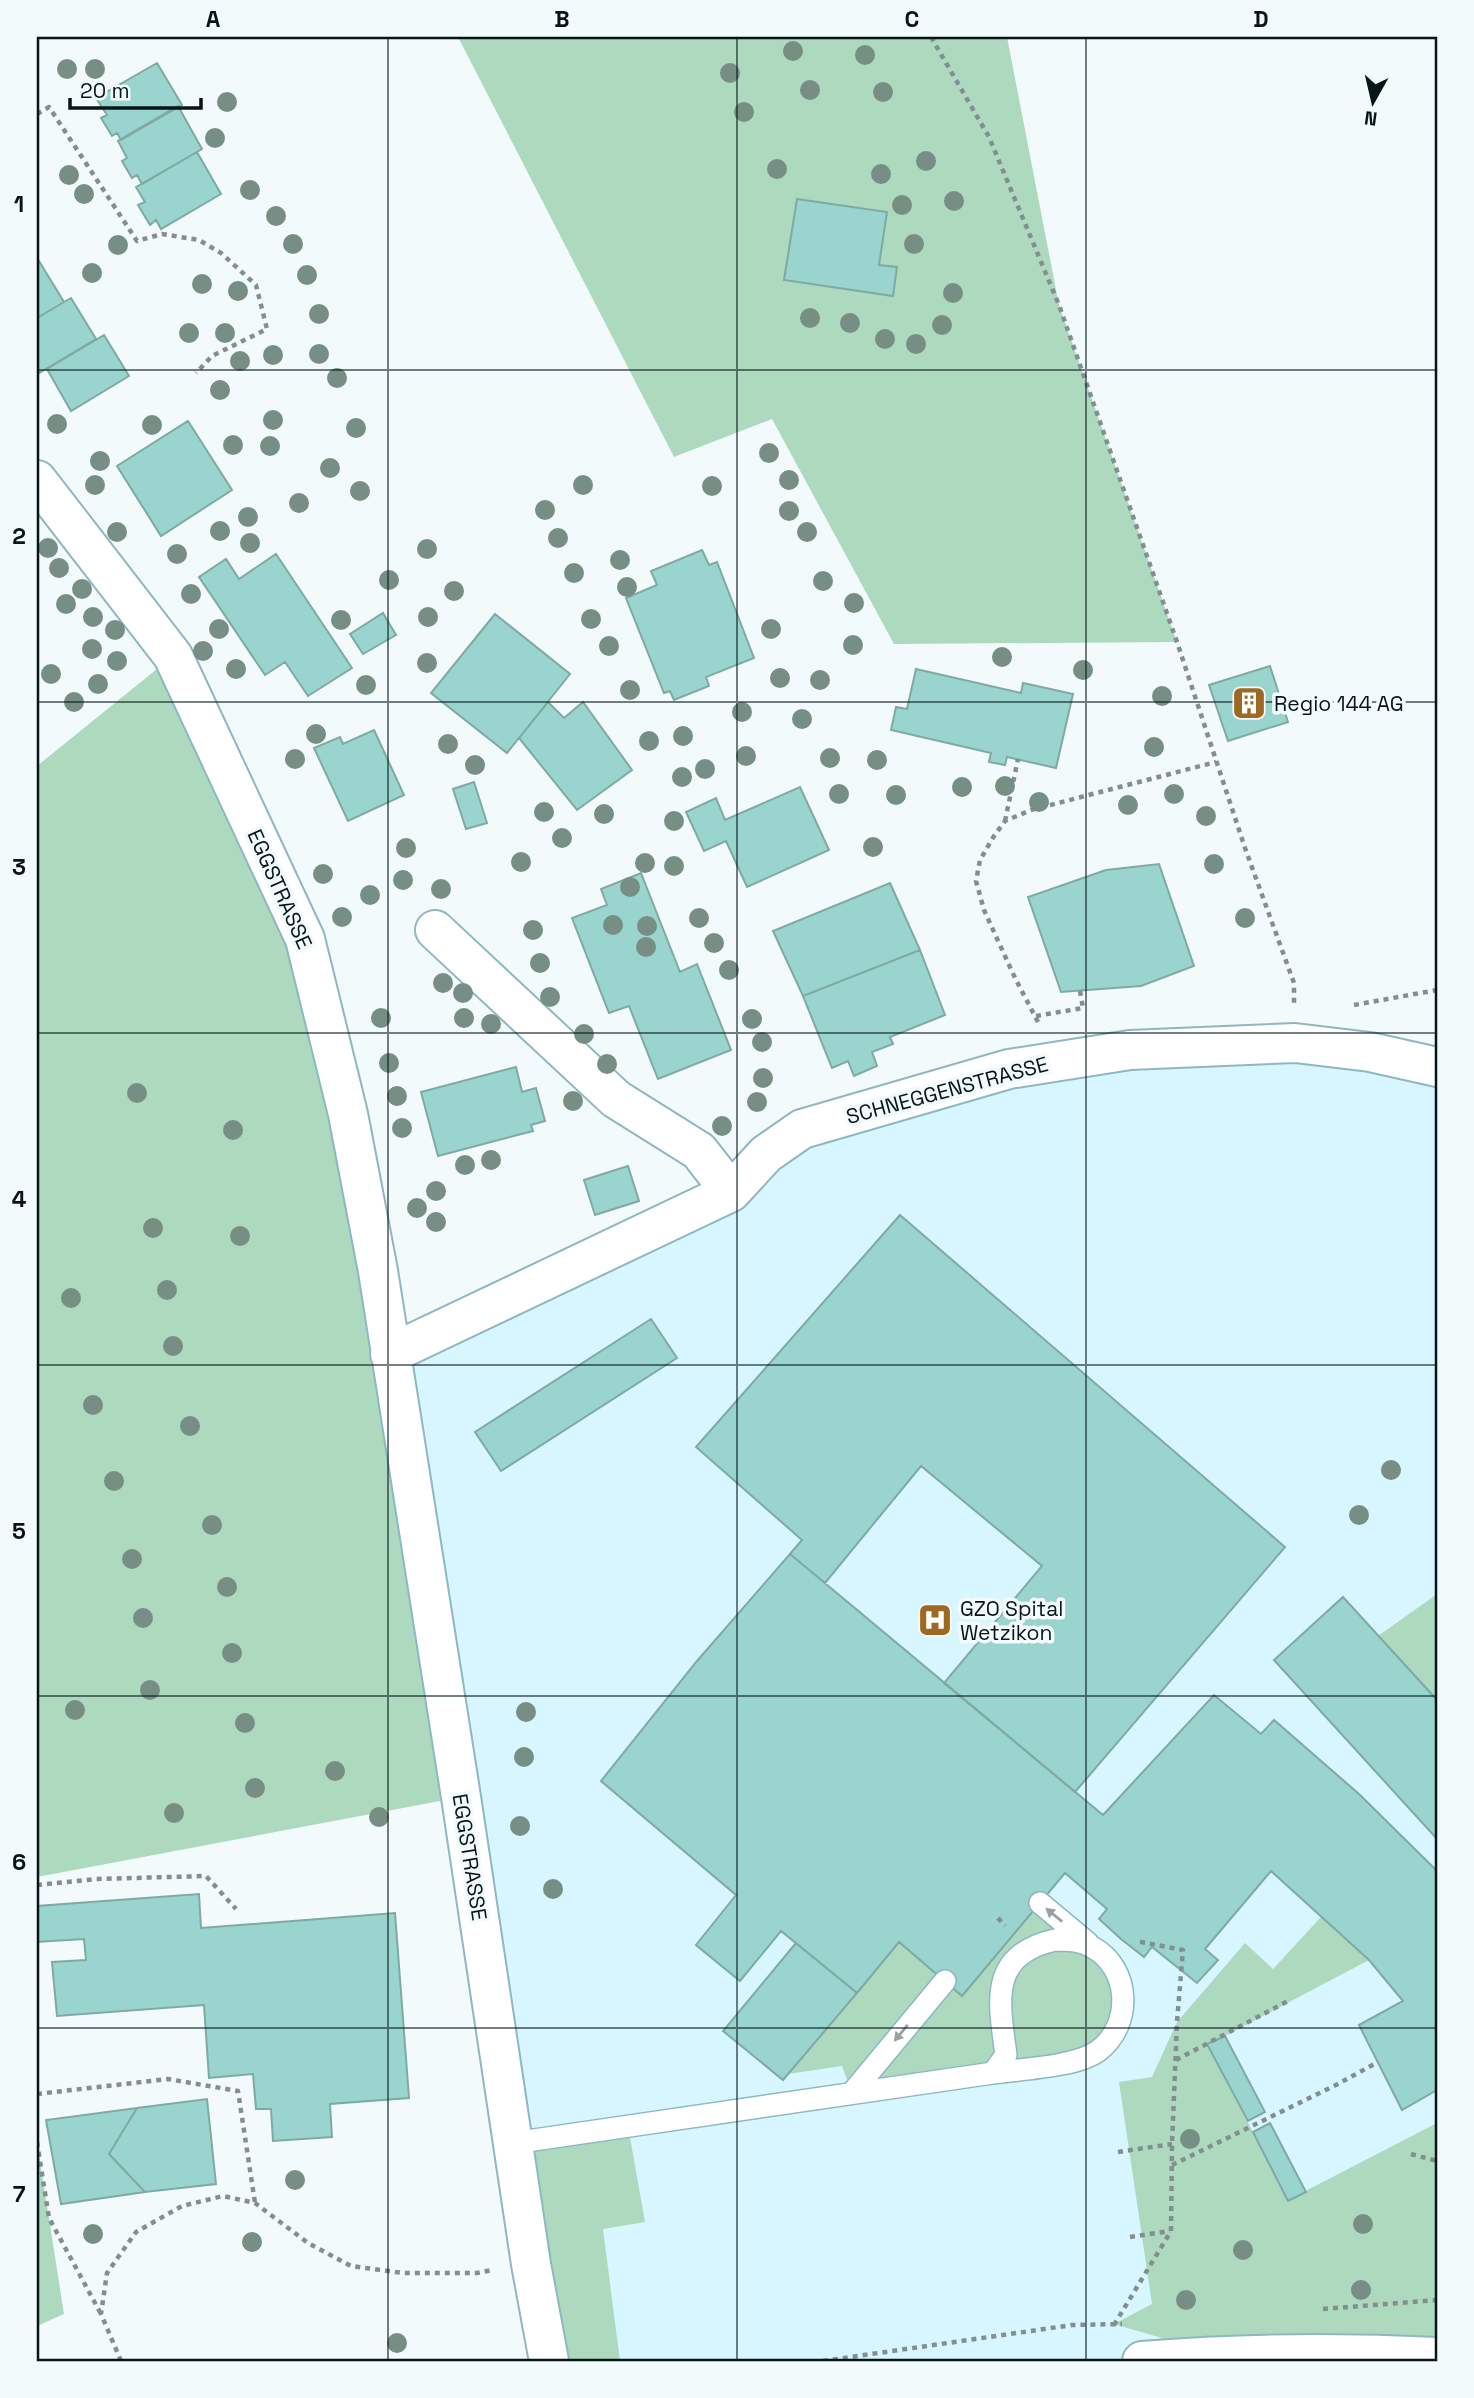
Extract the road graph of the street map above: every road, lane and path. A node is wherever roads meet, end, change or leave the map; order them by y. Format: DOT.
graph roads {
  1 [pos="930,37"];
  2 [pos="37,114"];
  3 [pos="196,373"];
  4 [pos="37,480"];
  5 [pos="1018,759"];
  6 [pos="1216,762"];
  7 [pos="1005,821"];
  8 [pos="435,930"];
  9 [pos="1437,990"];
  10 [pos="1080,991"];
  11 [pos="1344,1007"];
  12 [pos="1036,1017"];
  13 [pos="1295,1043"];
  14 [pos="1052,1062"];
  15 [pos="1437,1067"];
  16 [pos="731,1192"];
  17 [pos="390,1353"];
  18 [pos="37,1885"];
  19 [pos="1040,1903"];
  20 [pos="236,1909"];
  21 [pos="1133,1941"];
  22 [pos="1104,1956"];
  23 [pos="945,1981"];
  24 [pos="1290,2000"];
  25 [pos="1176,2060"];
  26 [pos="1378,2062"];
  27 [pos="993,2073"];
  28 [pos="852,2093"];
  29 [pos="37,2094"];
  30 [pos="37,2143"];
  31 [pos="513,2143"];
  32 [pos="1172,2144"];
  33 [pos="1118,2152"];
  34 [pos="1411,2154"];
  35 [pos="1437,2161"];
  36 [pos="1172,2165"];
  37 [pos="255,2203"];
  38 [pos="1171,2231"];
  39 [pos="1130,2237"];
  40 [pos="531,2264"];
  41 [pos="101,2315"];
  42 [pos="1114,2324"];
  43 [pos="1437,2357"];
  44 [pos="1221,2358"];
  45 [pos="121,2361"];
  46 [pos="549,2361"];
  47 [pos="1142,2361"];
  1 -- 6 [label="path"];
  2 -- 3 [label="path"];
  4 -- 17 [label="street, EGGSTRASSE"];
  5 -- 7 [label="path"];
  6 -- 7 [label="path"];
  6 -- 13 [label="path"];
  7 -- 12 [label="path"];
  8 -- 16 [label="street"];
  9 -- 11 [label="path"];
  10 -- 12 [label="path"];
  12 -- 14 [label="path"];
  13 -- 14 [label="street, SCHNEGGENSTRASSE"];
  13 -- 15 [label="street, SCHNEGGENSTRASSE"];
  14 -- 16 [label="street, SCHNEGGENSTRASSE"];
  16 -- 17 [label="street"];
  17 -- 31 [label="street, EGGSTRASSE"];
  18 -- 20 [label="path"];
  22 -- 19 [label="lane, one-way"];
  21 -- 25 [label="path"];
  22 -- 27 [label="lane"];
  22 -- 27 [label="lane"];
  23 -- 28 [label="lane, one-way"];
  24 -- 25 [label="path"];
  25 -- 32 [label="path"];
  26 -- 36 [label="path"];
  27 -- 28 [label="lane"];
  28 -- 31 [label="lane"];
  29 -- 37 [label="path"];
  30 -- 41 [label="path"];
  31 -- 40 [label="street, EGGSTRASSE"];
  32 -- 33 [label="path"];
  32 -- 36 [label="path"];
  34 -- 35 [label="path"];
  36 -- 38 [label="path"];
  37 -- 40 [label="path"];
  37 -- 41 [label="path"];
  38 -- 39 [label="path"];
  38 -- 42 [label="path"];
  40 -- 46 [label="street, EGGSTRASSE"];
  41 -- 45 [label="path"];
  43 -- 44 [label="street"];
  44 -- 47 [label="street"];
}
